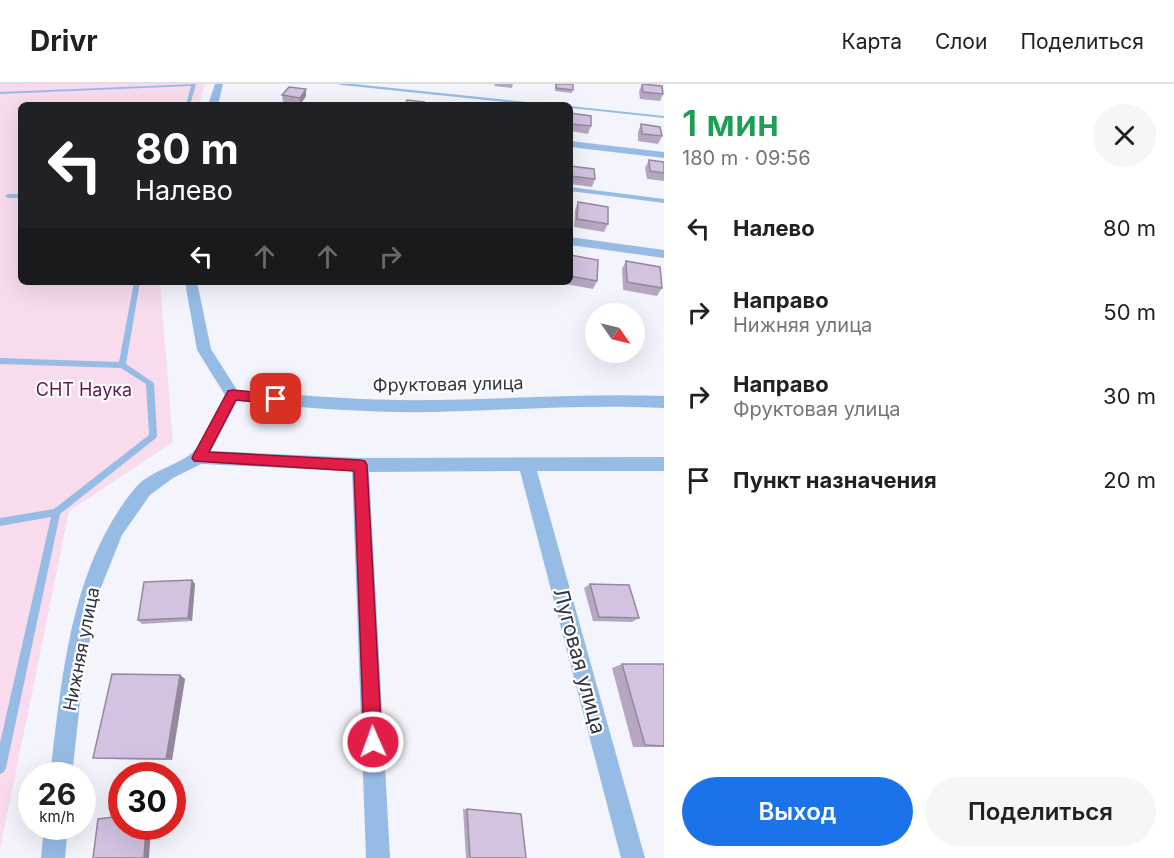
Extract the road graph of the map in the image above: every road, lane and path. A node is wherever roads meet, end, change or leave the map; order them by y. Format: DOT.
graph roads {
  1 [pos="194,84"];
  2 [pos="219,84"];
  3 [pos="341,84"];
  4 [pos="0,93"];
  5 [pos="189,102"];
  6 [pos="214,102"];
  7 [pos="518,102"];
  8 [pos="573,107"];
  9 [pos="664,117"];
  10 [pos="573,144"];
  11 [pos="664,154"];
  12 [pos="573,189"];
  13 [pos="8,196"];
  14 [pos="18,196"];
  15 [pos="664,201"];
  16 [pos="573,241"];
  17 [pos="664,254"];
  18 [pos="136,285"];
  19 [pos="192,285"];
  20 [pos="0,361"];
  21 [pos="122,365"];
  22 [pos="233,395"];
  23 [pos="664,402"];
  24 [pos="199,458"];
  25 [pos="526,463"];
  26 [pos="664,464"];
  27 [pos="360,465"];
  28 [pos="56,512"];
  29 [pos="0,522"];
  30 [pos="63,762"];
  31 [pos="0,768"];
  32 [pos="55,840"];
  33 [pos="53,858"];
  34 [pos="378,858"];
  35 [pos="633,858"];
  1 -- 4 [label="lane"];
  1 -- 5 [label="lane"];
  2 -- 6 [label="street"];
  3 -- 7 [label="lane"];
  8 -- 9 [label="lane"];
  10 -- 11 [label="street"];
  12 -- 15 [label="lane"];
  13 -- 14 [label="lane"];
  16 -- 17 [label="street"];
  18 -- 21 [label="lane"];
  19 -- 22 [label="street"];
  20 -- 21 [label="lane"];
  21 -- 28 [label="lane"];
  22 -- 23 [label="street, Фруктовая улица"];
  22 -- 24 [label="street"];
  24 -- 27 [label="street"];
  24 -- 30 [label="street, Нижняя улица"];
  25 -- 26 [label="street"];
  25 -- 27 [label="street"];
  25 -- 35 [label="street, Луговая улица"];
  27 -- 34 [label="street"];
  28 -- 29 [label="lane"];
  28 -- 31 [label="lane"];
  32 -- 33 [label="street"];
}
